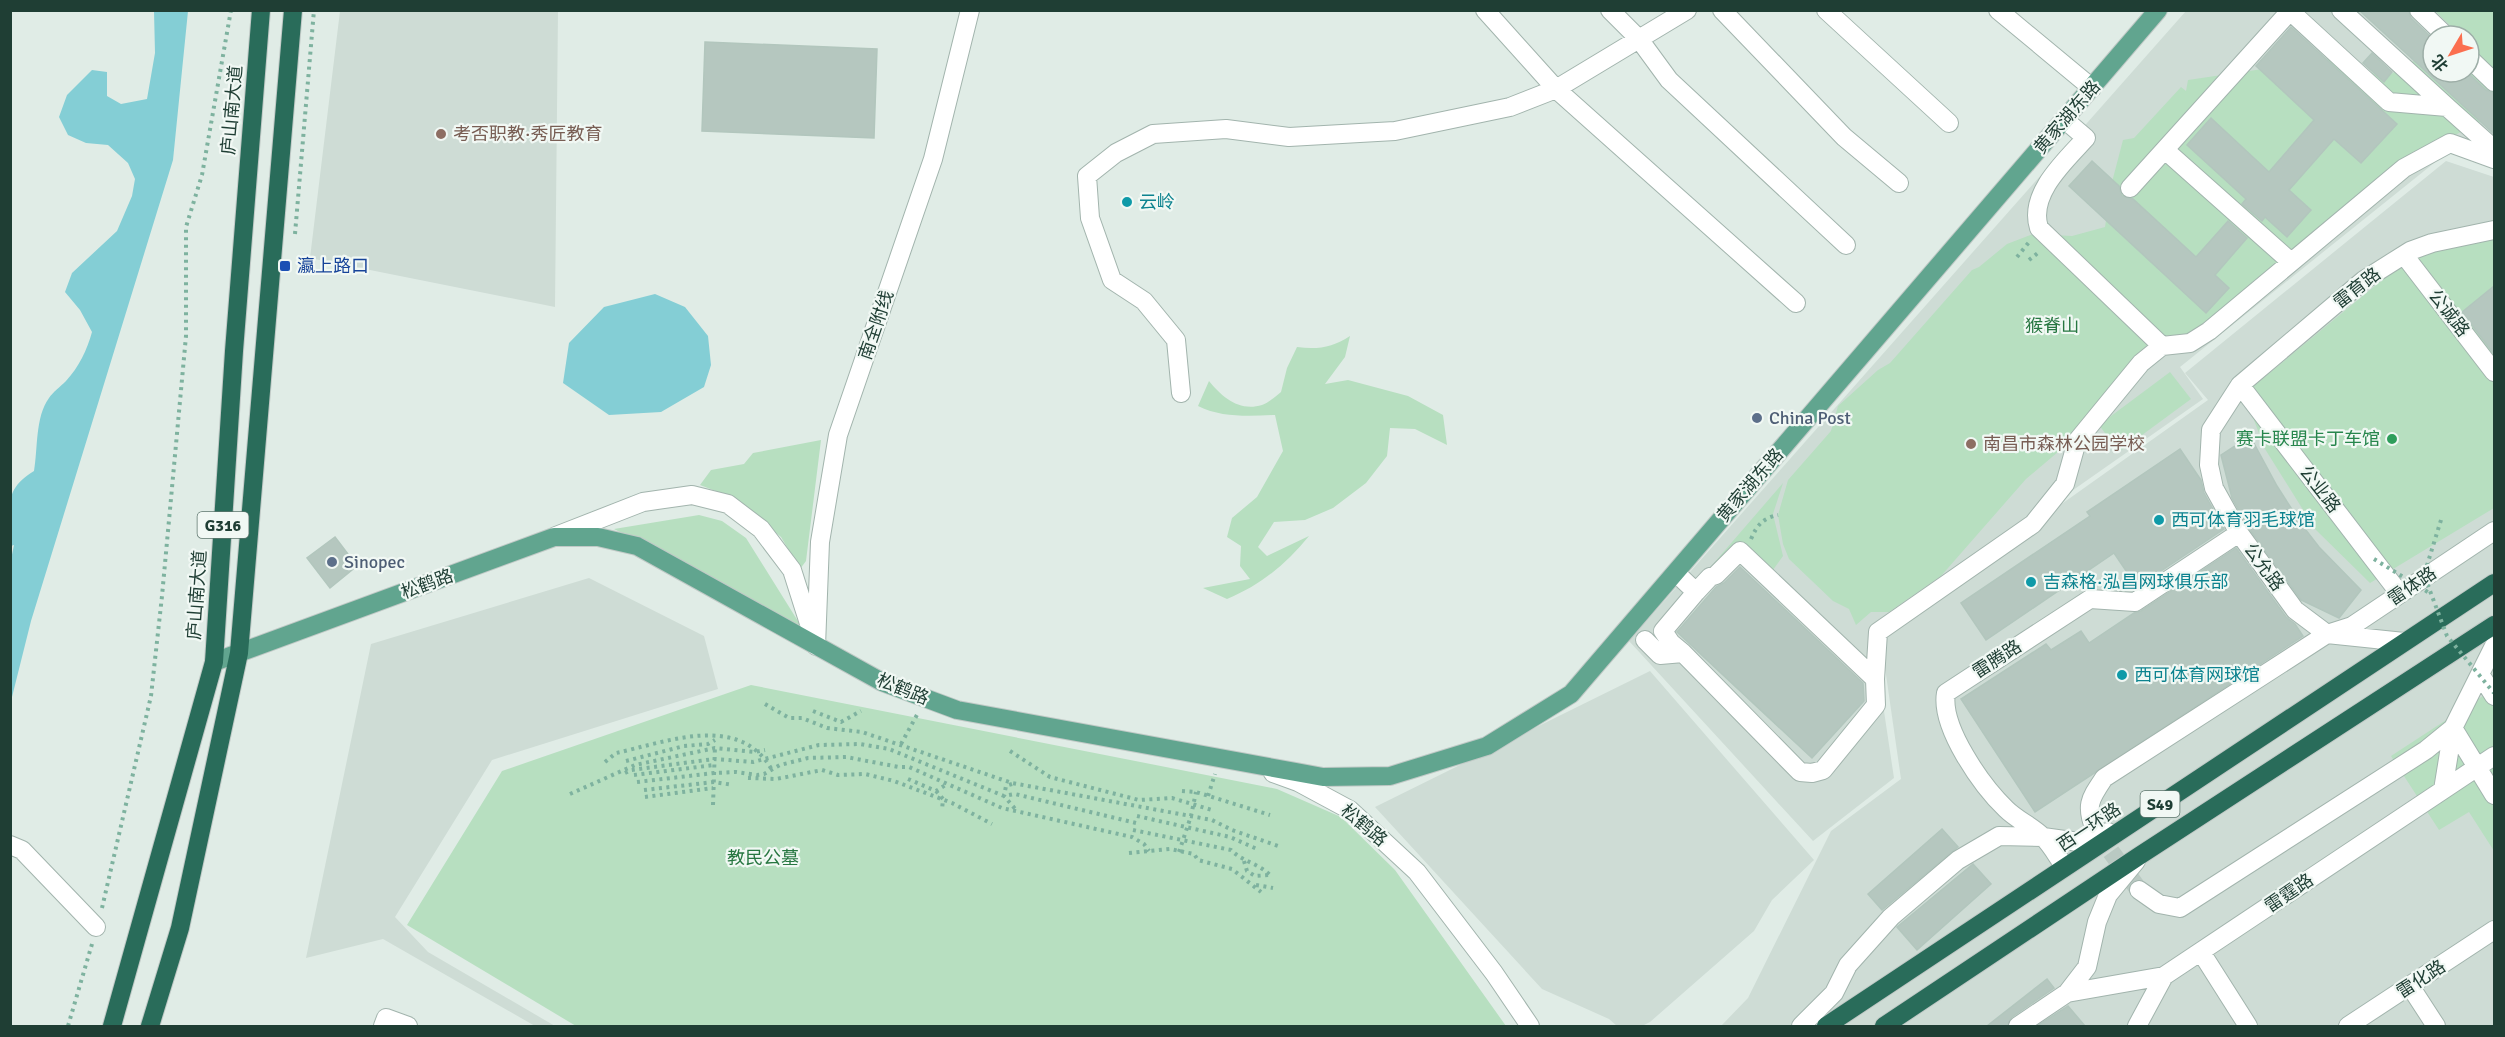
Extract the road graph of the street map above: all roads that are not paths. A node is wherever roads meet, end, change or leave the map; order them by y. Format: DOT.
graph roads {
  1 [pos="261,10"];
  2 [pos="293,10"];
  3 [pos="970,10"];
  4 [pos="1485,10"];
  5 [pos="1610,10"];
  6 [pos="1687,10"];
  7 [pos="1722,10"];
  8 [pos="1826,10"];
  9 [pos="1998,10"];
  10 [pos="2158,10"];
  11 [pos="2341,10"];
  12 [pos="2419,10"];
  13 [pos="2291,11"];
  14 [pos="2434,24"];
  15 [pos="1639,39"];
  16 [pos="2481,70"];
  17 [pos="2494,82"];
  18 [pos="2092,88"];
  19 [pos="1556,89"];
  20 [pos="2447,107"];
  21 [pos="2065,120"];
  22 [pos="1950,123"];
  23 [pos="2494,149"];
  24 [pos="2165,150"];
  25 [pos="2494,159"];
  26 [pos="1899,183"];
  27 [pos="2130,188"];
  28 [pos="2494,230"];
  29 [pos="1846,245"];
  30 [pos="2404,255"];
  31 [pos="2291,262"];
  32 [pos="1796,303"];
  33 [pos="2162,346"];
  34 [pos="2494,372"];
  35 [pos="2240,385"];
  36 [pos="1181,393"];
  37 [pos="2494,531"];
  38 [pos="2239,533"];
  39 [pos="554,537"];
  40 [pos="1676,573"];
  41 [pos="2494,583"];
  42 [pos="1696,592"];
  43 [pos="2400,594"];
  44 [pos="2494,626"];
  45 [pos="2327,634"];
  46 [pos="1645,640"];
  47 [pos="2404,642"];
  48 [pos="816,646"];
  49 [pos="2494,646"];
  50 [pos="239,653"];
  51 [pos="1683,653"];
  52 [pos="214,662"];
  53 [pos="2480,674"];
  54 [pos="1875,679"];
  55 [pos="2494,695"];
  56 [pos="2453,728"];
  57 [pos="2494,756"];
  58 [pos="1241,761"];
  59 [pos="2477,767"];
  60 [pos="2443,790"];
  61 [pos="2494,795"];
  62 [pos="2127,826"];
  63 [pos="2095,830"];
  64 [pos="2043,837"];
  65 [pos="10,845"];
  66 [pos="2139,856"];
  67 [pos="2065,867"];
  68 [pos="2139,890"];
  69 [pos="96,927"];
  70 [pos="2494,930"];
  71 [pos="2201,952"];
  72 [pos="2164,976"];
  73 [pos="2410,986"];
  74 [pos="2067,993"];
  75 [pos="112,1026"];
  76 [pos="150,1026"];
  77 [pos="383,1026"];
  78 [pos="408,1026"];
  79 [pos="1530,1026"];
  80 [pos="1801,1026"];
  81 [pos="1826,1026"];
  82 [pos="1884,1026"];
  83 [pos="2018,1026"];
  84 [pos="2137,1026"];
  85 [pos="2248,1026"];
  86 [pos="2348,1026"];
  87 [pos="2436,1026"];
  1 -- 52 [label="highway, 庐山南大道 / G316"];
  2 -- 50 [label="highway, G316"];
  3 -- 48 [label="street, 南全附线"];
  4 -- 19 [label="street"];
  5 -- 15 [label="street"];
  6 -- 15 [label="street"];
  7 -- 26 [label="street"];
  8 -- 22 [label="street"];
  9 -- 18 [label="street"];
  10 -- 18 [label="main road, 黄家湖东路"];
  11 -- 20 [label="street"];
  12 -- 14 [label="street"];
  13 -- 20 [label="street"];
  13 -- 24 [label="street"];
  15 -- 19 [label="street"];
  15 -- 29 [label="street"];
  16 -- 17 [label="street"];
  18 -- 21 [label="main road, 黄家湖东路"];
  19 -- 32 [label="street"];
  19 -- 36 [label="street"];
  20 -- 23 [label="street"];
  21 -- 33 [label="street"];
  21 -- 40 [label="main road, 黄家湖东路"];
  24 -- 27 [label="street"];
  24 -- 31 [label="street"];
  25 -- 31 [label="street"];
  28 -- 30 [label="street, 雷育路"];
  30 -- 34 [label="street, 公诚路"];
  30 -- 35 [label="street, 雷育路"];
  31 -- 33 [label="street"];
  33 -- 54 [label="street"];
  35 -- 38 [label="street, 公允路"];
  35 -- 43 [label="street, 公业路"];
  37 -- 43 [label="street, 雷体路"];
  38 -- 45 [label="street, 公允路"];
  38 -- 64 [label="street, 雷腾路"];
  39 -- 48 [label="main road, 松鹤路"];
  39 -- 48 [label="street"];
  39 -- 50 [label="main road, 松鹤路"];
  40 -- 42 [label="street"];
  40 -- 58 [label="main road, 黄家湖东路"];
  41 -- 47 [label="highway, 西一环路 / S49"];
  42 -- 51 [label="street"];
  42 -- 54 [label="street"];
  43 -- 45 [label="street, 雷体路"];
  44 -- 66 [label="highway, S49"];
  45 -- 47 [label="street"];
  45 -- 63 [label="street, 雷体路"];
  46 -- 51 [label="street"];
  47 -- 62 [label="highway, 西一环路 / S49"];
  48 -- 58 [label="main road, 松鹤路"];
  49 -- 53 [label="street"];
  50 -- 52 [label="main road, 松鹤路"];
  50 -- 76 [label="highway, G316"];
  51 -- 54 [label="street"];
  52 -- 75 [label="highway, 庐山南大道 / G316"];
  53 -- 55 [label="street"];
  53 -- 56 [label="street"];
  56 -- 59 [label="street"];
  56 -- 60 [label="street"];
  56 -- 68 [label="street"];
  57 -- 59 [label="street, 雷霆路"];
  58 -- 79 [label="street, 松鹤路"];
  59 -- 60 [label="street, 雷霆路"];
  59 -- 61 [label="street"];
  60 -- 71 [label="street, 雷霆路"];
  62 -- 64 [label="street"];
  62 -- 67 [label="highway, 西一环路 / S49"];
  64 -- 67 [label="street, 雷腾路"];
  64 -- 80 [label="street"];
  65 -- 69 [label="street"];
  66 -- 74 [label="street"];
  66 -- 82 [label="highway, S49"];
  67 -- 81 [label="highway, 西一环路 / S49"];
  70 -- 73 [label="street, 雷化路"];
  71 -- 72 [label="street, 雷霆路"];
  71 -- 85 [label="street"];
  72 -- 74 [label="street, 雷霆路"];
  72 -- 84 [label="street"];
  73 -- 86 [label="street, 雷化路"];
  73 -- 87 [label="street"];
  74 -- 83 [label="street"];
  77 -- 78 [label="street"];
}
